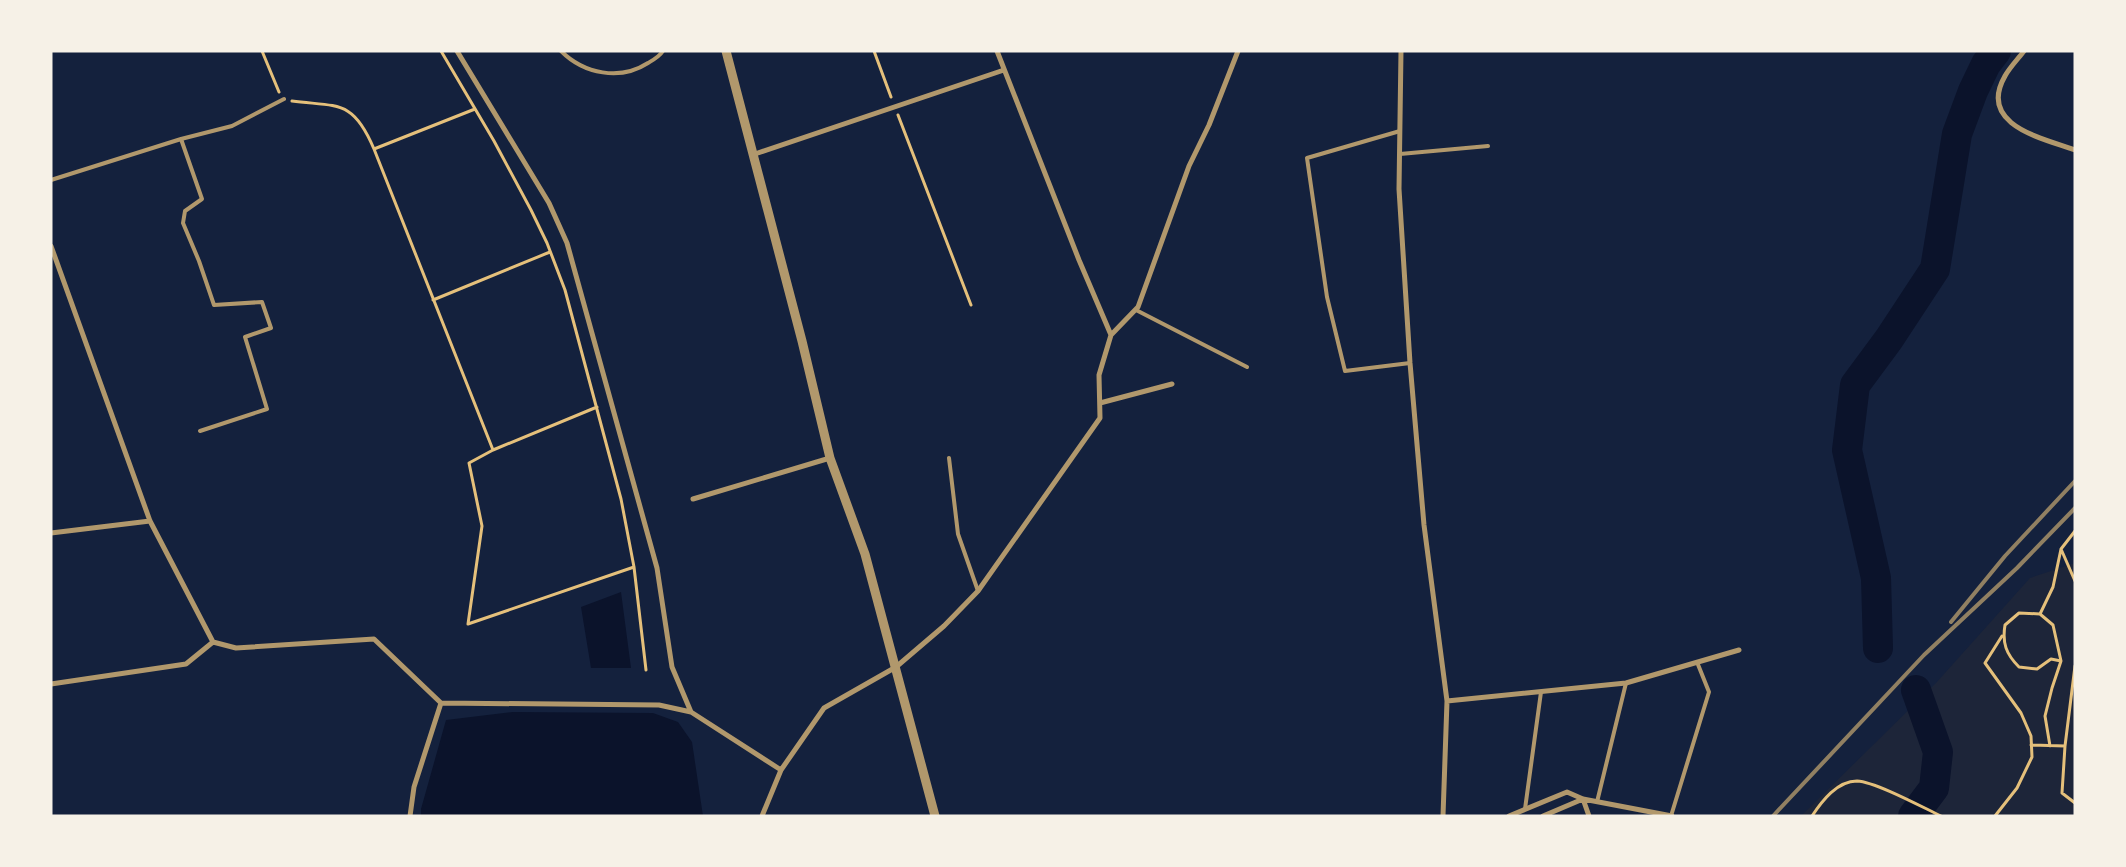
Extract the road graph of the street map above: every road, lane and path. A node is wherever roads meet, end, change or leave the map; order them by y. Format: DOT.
graph roads {
  1 [pos="262,51"];
  2 [pos="440,51"];
  3 [pos="457,51"];
  4 [pos="561,51"];
  5 [pos="663,51"];
  6 [pos="726,51"];
  7 [pos="874,51"];
  8 [pos="997,51"];
  9 [pos="1238,51"];
  10 [pos="1401,51"];
  11 [pos="2024,51"];
  12 [pos="1004,70"];
  13 [pos="284,99"];
  14 [pos="895,107"];
  15 [pos="475,109"];
  16 [pos="1400,131"];
  17 [pos="181,139"];
  18 [pos="1488,146"];
  19 [pos="374,149"];
  20 [pos="2075,150"];
  21 [pos="1400,154"];
  22 [pos="752,155"];
  23 [pos="51,180"];
  24 [pos="51,246"];
  25 [pos="550,252"];
  26 [pos="433,300"];
  27 [pos="971,305"];
  28 [pos="1136,310"];
  29 [pos="1111,336"];
  30 [pos="1410,363"];
  31 [pos="1247,367"];
  32 [pos="1172,384"];
  33 [pos="1100,403"];
  34 [pos="597,407"];
  35 [pos="200,431"];
  36 [pos="493,450"];
  37 [pos="830,458"];
  38 [pos="949,458"];
  39 [pos="693,499"];
  40 [pos="150,521"];
  41 [pos="2075,531"];
  42 [pos="51,533"];
  43 [pos="2061,549"];
  44 [pos="634,567"];
  45 [pos="2075,582"];
  46 [pos="978,591"];
  47 [pos="2040,614"];
  48 [pos="2004,633"];
  49 [pos="214,642"];
  50 [pos="1739,650"];
  51 [pos="2061,661"];
  52 [pos="1697,662"];
  53 [pos="2075,666"];
  54 [pos="896,667"];
  55 [pos="646,670"];
  56 [pos="1626,683"];
  57 [pos="51,684"];
  58 [pos="1541,692"];
  59 [pos="1447,701"];
  60 [pos="441,703"];
  61 [pos="691,712"];
  62 [pos="2031,745"];
  63 [pos="2050,746"];
  64 [pos="2065,746"];
  65 [pos="781,770"];
  66 [pos="1583,800"];
  67 [pos="1597,802"];
  68 [pos="2075,803"];
  69 [pos="1525,809"];
  70 [pos="410,816"];
  71 [pos="762,816"];
  72 [pos="935,816"];
  73 [pos="1443,816"];
  74 [pos="1509,816"];
  75 [pos="1543,816"];
  76 [pos="1589,816"];
  77 [pos="1671,816"];
  78 [pos="1812,816"];
  79 [pos="1941,816"];
  80 [pos="1995,816"];
  1 -- 13 [label="path"];
  2 -- 15 [label="path"];
  3 -- 61 [label="street"];
  4 -- 5 [label="lane"];
  6 -- 22 [label="street"];
  7 -- 14 [label="path"];
  8 -- 12 [label="street"];
  9 -- 28 [label="street"];
  10 -- 16 [label="street"];
  11 -- 20 [label="street"];
  12 -- 14 [label="street"];
  12 -- 29 [label="street"];
  13 -- 17 [label="lane"];
  13 -- 19 [label="path"];
  14 -- 22 [label="street"];
  14 -- 27 [label="path"];
  15 -- 19 [label="path"];
  15 -- 25 [label="path"];
  16 -- 21 [label="street"];
  16 -- 30 [label="lane"];
  17 -- 23 [label="lane"];
  17 -- 35 [label="lane"];
  18 -- 21 [label="lane"];
  19 -- 26 [label="path"];
  21 -- 30 [label="street"];
  22 -- 37 [label="street"];
  24 -- 40 [label="street"];
  25 -- 26 [label="path"];
  25 -- 34 [label="path"];
  26 -- 36 [label="path"];
  28 -- 29 [label="street"];
  28 -- 31 [label="lane"];
  29 -- 33 [label="street"];
  30 -- 59 [label="street"];
  32 -- 33 [label="street"];
  33 -- 46 [label="street"];
  34 -- 36 [label="path"];
  34 -- 44 [label="path"];
  36 -- 44 [label="path"];
  37 -- 39 [label="street"];
  37 -- 54 [label="street"];
  38 -- 46 [label="lane"];
  40 -- 42 [label="street"];
  40 -- 49 [label="street"];
  41 -- 43 [label="path"];
  43 -- 45 [label="path"];
  43 -- 47 [label="path"];
  44 -- 55 [label="path"];
  46 -- 54 [label="street"];
  47 -- 48 [label="path"];
  47 -- 51 [label="path"];
  48 -- 51 [label="path"];
  48 -- 62 [label="path"];
  49 -- 57 [label="street"];
  49 -- 60 [label="street"];
  50 -- 52 [label="street"];
  51 -- 63 [label="path"];
  52 -- 56 [label="street"];
  52 -- 77 [label="lane"];
  53 -- 64 [label="path"];
  54 -- 65 [label="street"];
  54 -- 72 [label="street"];
  56 -- 58 [label="street"];
  56 -- 67 [label="lane"];
  58 -- 59 [label="street"];
  58 -- 69 [label="lane"];
  59 -- 73 [label="street"];
  60 -- 61 [label="street"];
  60 -- 70 [label="street"];
  61 -- 65 [label="street"];
  62 -- 63 [label="path"];
  62 -- 80 [label="path"];
  63 -- 64 [label="path"];
  64 -- 68 [label="path"];
  65 -- 71 [label="street"];
  66 -- 67 [label="street"];
  66 -- 69 [label="street"];
  66 -- 75 [label="street"];
  66 -- 76 [label="street"];
  67 -- 77 [label="street"];
  69 -- 74 [label="street"];
  78 -- 79 [label="path"];
}
